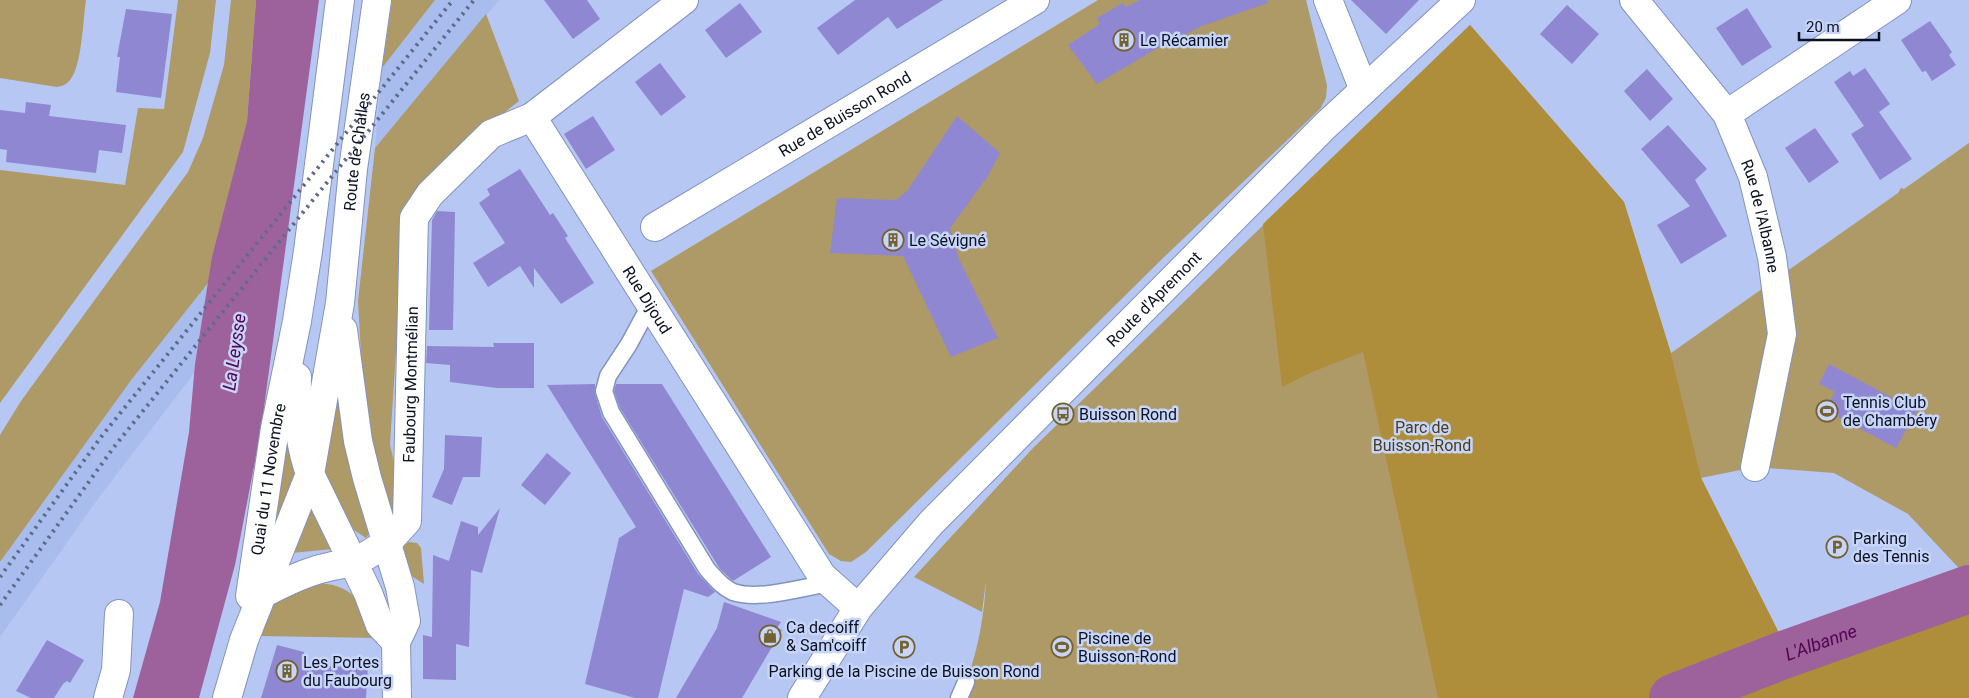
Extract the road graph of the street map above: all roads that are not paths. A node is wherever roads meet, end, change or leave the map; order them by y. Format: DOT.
graph roads {
  1 [pos="340,0"];
  2 [pos="377,0"];
  3 [pos="684,0"];
  4 [pos="1035,0"];
  5 [pos="1328,0"];
  6 [pos="1460,0"];
  7 [pos="1634,0"];
  8 [pos="1897,0"];
  9 [pos="1364,90"];
  10 [pos="1727,114"];
  11 [pos="532,118"];
  12 [pos="655,227"];
  13 [pos="340,303"];
  14 [pos="650,305"];
  15 [pos="297,321"];
  16 [pos="1755,467"];
  17 [pos="310,474"];
  18 [pos="387,543"];
  19 [pos="354,563"];
  20 [pos="830,583"];
  21 [pos="264,593"];
  22 [pos="858,608"];
  23 [pos="119,614"];
  24 [pos="244,640"];
  25 [pos="396,642"];
  26 [pos="966,682"];
  27 [pos="108,698"];
  28 [pos="226,698"];
  29 [pos="397,698"];
  30 [pos="802,698"];
  31 [pos="959,698"];
  1 -- 15 [label="main road, Quai du 11 Novembre"];
  2 -- 13 [label="main road, Route de Challes"];
  3 -- 11 [label="main road"];
  4 -- 12 [label="main road, Rue de Buisson Rond"];
  5 -- 9 [label="main road"];
  6 -- 9 [label="main road, Route d'Apremont"];
  7 -- 10 [label="main road, Rue de l'Albanne"];
  8 -- 10 [label="main road"];
  9 -- 22 [label="main road, Route d'Apremont"];
  10 -- 16 [label="main road, Rue de l'Albanne"];
  11 -- 14 [label="main road, Rue Dijoud"];
  11 -- 18 [label="main road, Faubourg Montmélian"];
  13 -- 17 [label="main road, Quai du 11 Novembre"];
  13 -- 18 [label="main road"];
  14 -- 20 [label="main road, Rue Dijoud"];
  14 -- 20 [label="lane"];
  15 -- 17 [label="main road, Quai du 11 Novembre"];
  15 -- 24 [label="main road, Quai du 11 Novembre"];
  17 -- 19 [label="main road"];
  17 -- 21 [label="main road, Quai du 11 Novembre"];
  18 -- 19 [label="main road, Faubourg Montmélian"];
  18 -- 25 [label="main road"];
  19 -- 21 [label="main road, Faubourg Montmélian"];
  19 -- 25 [label="main road"];
  20 -- 22 [label="main road, Rue Dijoud"];
  21 -- 24 [label="main road, Quai du 11 Novembre"];
  22 -- 30 [label="main road, Route d'Apremont"];
  23 -- 27 [label="main road"];
  24 -- 28 [label="main road, Quai du 11 Novembre"];
  25 -- 29 [label="main road"];
  26 -- 31 [label="lane"];
}
